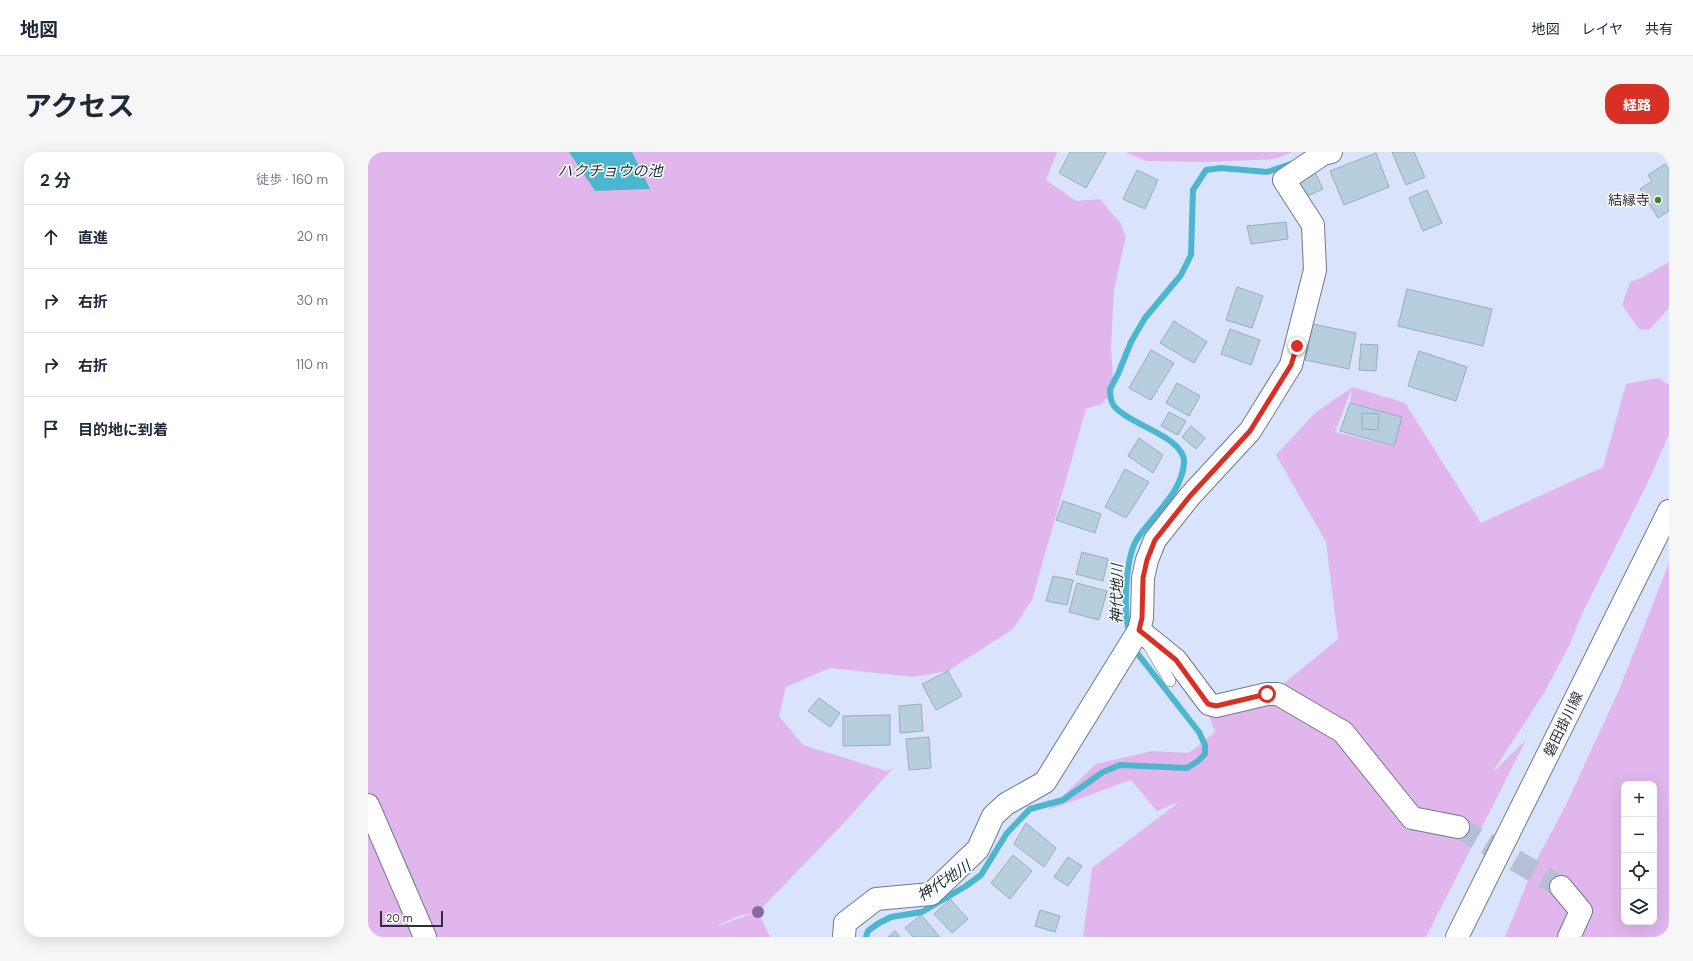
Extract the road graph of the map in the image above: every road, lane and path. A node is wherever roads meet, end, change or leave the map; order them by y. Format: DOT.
graph roads {
  1 [pos="1331,152"];
  2 [pos="1669,511"];
  3 [pos="1134,637"];
  4 [pos="1170,681"];
  5 [pos="368,805"];
  6 [pos="1458,827"];
  7 [pos="1561,887"];
  8 [pos="425,937"];
  9 [pos="844,937"];
  10 [pos="1457,937"];
  11 [pos="1569,937"];
  1 -- 3 [label="street"];
  2 -- 10 [label="street, 磐田掛川線"];
  3 -- 4 [label="lane"];
  3 -- 6 [label="street"];
  3 -- 9 [label="street"];
  5 -- 8 [label="street"];
  7 -- 11 [label="street"];
}
